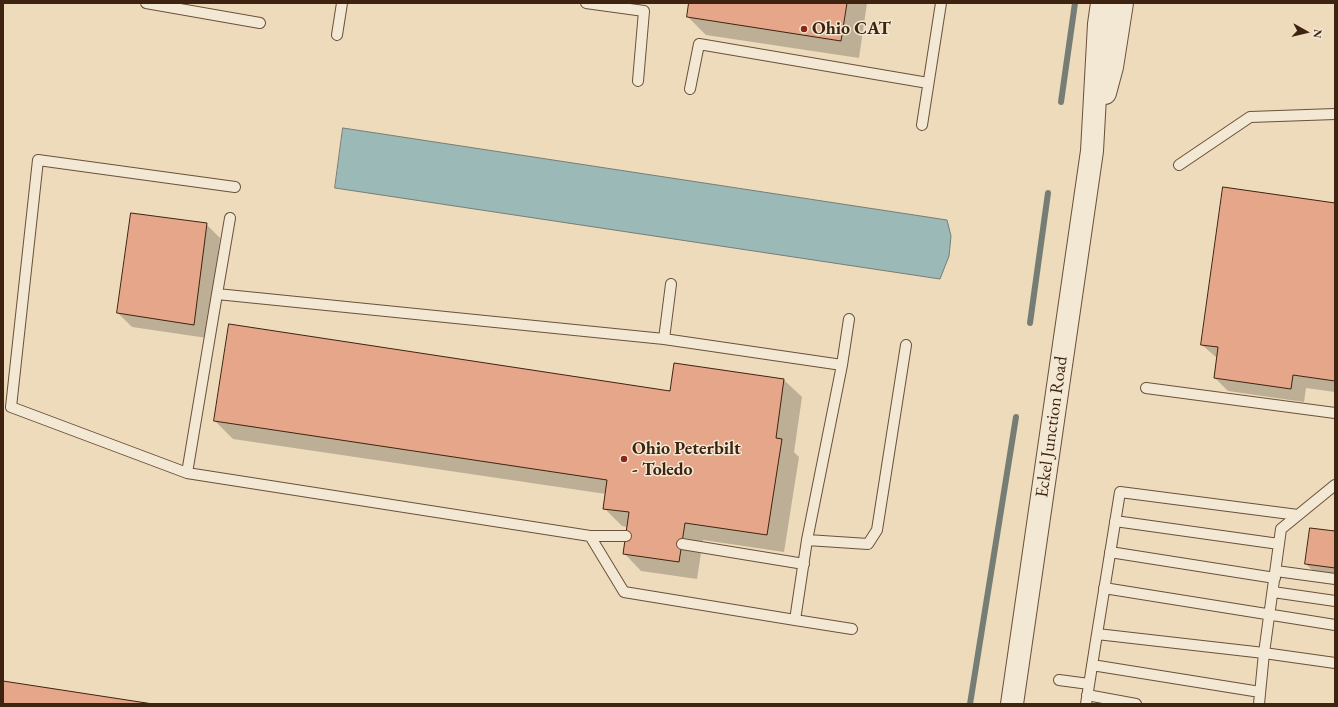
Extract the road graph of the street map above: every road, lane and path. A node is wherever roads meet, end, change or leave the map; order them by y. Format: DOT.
graph roads {
  1 [pos="146,3"];
  2 [pos="342,3"];
  3 [pos="586,3"];
  4 [pos="941,3"];
  5 [pos="1102,3"];
  6 [pos="1122,3"];
  7 [pos="260,23"];
  8 [pos="337,35"];
  9 [pos="638,81"];
  10 [pos="928,83"];
  11 [pos="690,89"];
  12 [pos="1335,114"];
  13 [pos="922,125"];
  14 [pos="1092,151"];
  15 [pos="1179,165"];
  16 [pos="235,187"];
  17 [pos="230,218"];
  18 [pos="671,284"];
  19 [pos="217,294"];
  20 [pos="849,319"];
  21 [pos="664,339"];
  22 [pos="906,345"];
  23 [pos="842,365"];
  24 [pos="1146,388"];
  25 [pos="1335,413"];
  26 [pos="187,473"];
  27 [pos="1335,485"];
  28 [pos="1298,515"];
  29 [pos="1115,521"];
  30 [pos="590,536"];
  31 [pos="626,536"];
  32 [pos="807,540"];
  33 [pos="682,544"];
  34 [pos="1279,544"];
  35 [pos="1110,552"];
  36 [pos="804,564"];
  37 [pos="1275,575"];
  38 [pos="1335,579"];
  39 [pos="1104,588"];
  40 [pos="1273,592"];
  41 [pos="1335,601"];
  42 [pos="1270,615"];
  43 [pos="795,620"];
  44 [pos="1335,626"];
  45 [pos="852,629"];
  46 [pos="1097,634"];
  47 [pos="1264,653"];
  48 [pos="1335,663"];
  49 [pos="1092,665"];
  50 [pos="1059,680"];
  51 [pos="1089,684"];
  52 [pos="1260,692"];
  53 [pos="1086,700"];
  54 [pos="1012,704"];
  55 [pos="1136,704"];
  56 [pos="1259,704"];
  1 -- 7 [label="lane"];
  2 -- 8 [label="lane"];
  3 -- 9 [label="lane"];
  4 -- 10 [label="lane"];
  5 -- 14 [label="street, Eckel Junction Road"];
  6 -- 14 [label="street, Eckel Junction Road"];
  10 -- 11 [label="lane"];
  10 -- 13 [label="lane"];
  12 -- 15 [label="lane"];
  14 -- 54 [label="street, Eckel Junction Road"];
  16 -- 26 [label="lane"];
  17 -- 19 [label="lane"];
  18 -- 21 [label="lane"];
  19 -- 21 [label="lane"];
  19 -- 26 [label="lane"];
  20 -- 23 [label="lane"];
  21 -- 23 [label="lane"];
  22 -- 32 [label="lane"];
  23 -- 32 [label="lane"];
  24 -- 25 [label="lane"];
  26 -- 30 [label="lane"];
  27 -- 28 [label="lane"];
  28 -- 29 [label="lane"];
  28 -- 34 [label="lane"];
  29 -- 34 [label="lane"];
  29 -- 35 [label="lane"];
  30 -- 31 [label="lane"];
  30 -- 43 [label="lane"];
  32 -- 36 [label="lane"];
  33 -- 36 [label="lane"];
  34 -- 37 [label="lane"];
  35 -- 37 [label="lane"];
  35 -- 39 [label="lane"];
  36 -- 43 [label="lane"];
  37 -- 38 [label="lane"];
  37 -- 40 [label="lane"];
  39 -- 42 [label="lane"];
  39 -- 46 [label="lane"];
  40 -- 41 [label="lane"];
  40 -- 42 [label="lane"];
  42 -- 44 [label="lane"];
  42 -- 47 [label="lane"];
  43 -- 45 [label="lane"];
  46 -- 47 [label="lane"];
  46 -- 49 [label="lane"];
  47 -- 48 [label="lane"];
  47 -- 52 [label="lane"];
  49 -- 51 [label="lane"];
  49 -- 52 [label="lane"];
  50 -- 51 [label="lane"];
  51 -- 53 [label="lane"];
  52 -- 56 [label="lane"];
  53 -- 55 [label="lane"];
}
